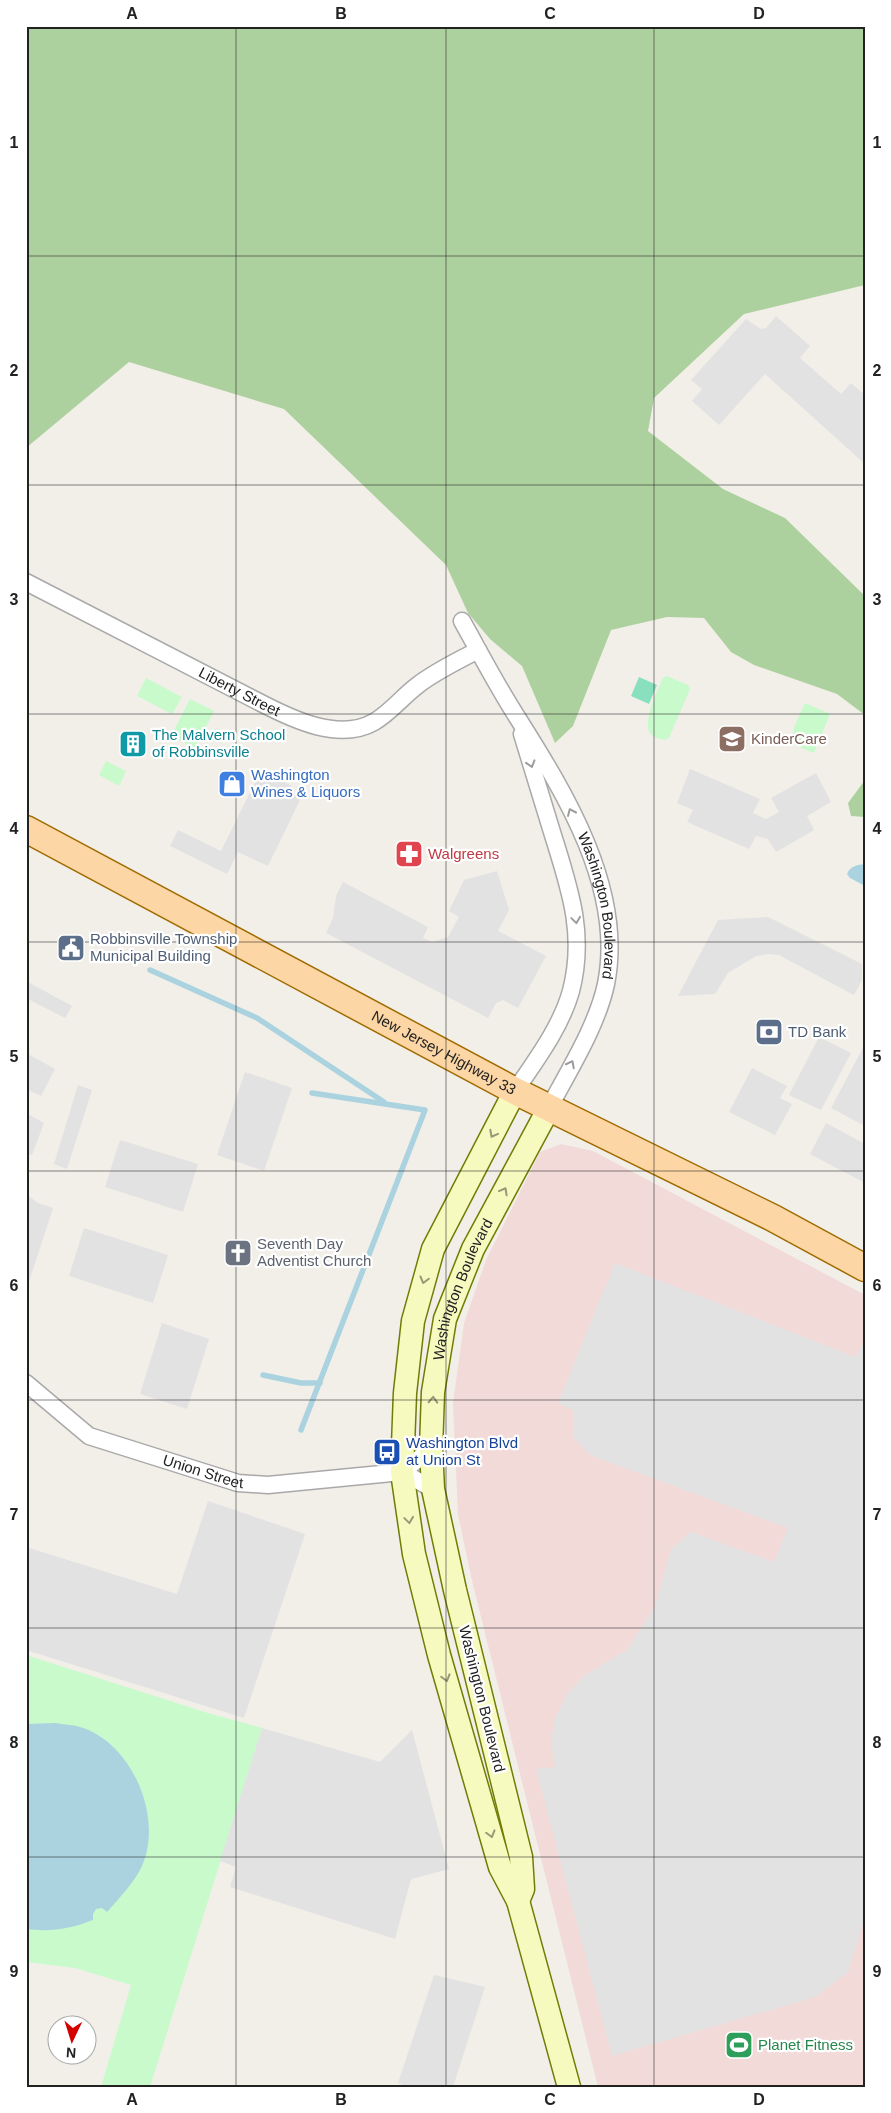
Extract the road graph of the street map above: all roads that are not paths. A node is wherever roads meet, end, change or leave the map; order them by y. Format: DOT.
graph roads {
  1 [pos="26,582"];
  2 [pos="462,621"];
  3 [pos="478,650"];
  4 [pos="517,718"];
  5 [pos="26,830"];
  6 [pos="515,1091"];
  7 [pos="549,1108"];
  8 [pos="865,1268"];
  9 [pos="26,1383"];
  10 [pos="431,1449"];
  11 [pos="402,1472"];
  12 [pos="433,1489"];
  13 [pos="518,1901"];
  14 [pos="570,2087"];
  1 -- 3 [label="street, Liberty Street"];
  2 -- 3 [label="street, Washington Boulevard"];
  3 -- 4 [label="street, Washington Boulevard"];
  4 -- 6 [label="street, Washington Boulevard, one-way"];
  7 -- 4 [label="street, Washington Boulevard, one-way"];
  5 -- 6 [label="main road, New Jersey Highway 33"];
  6 -- 7 [label="main road, New Jersey Highway 33"];
  6 -- 11 [label="street, Washington Boulevard, one-way"];
  7 -- 8 [label="main road, New Jersey Highway 33"];
  10 -- 7 [label="street, Washington Boulevard, one-way"];
  9 -- 11 [label="street, Union Street"];
  10 -- 11 [label="street"];
  10 -- 12 [label="street, Washington Boulevard"];
  11 -- 12 [label="street"];
  11 -- 13 [label="street, Washington Boulevard, one-way"];
  12 -- 13 [label="street, Washington Boulevard"];
  13 -- 14 [label="street, Washington Boulevard"];
}
